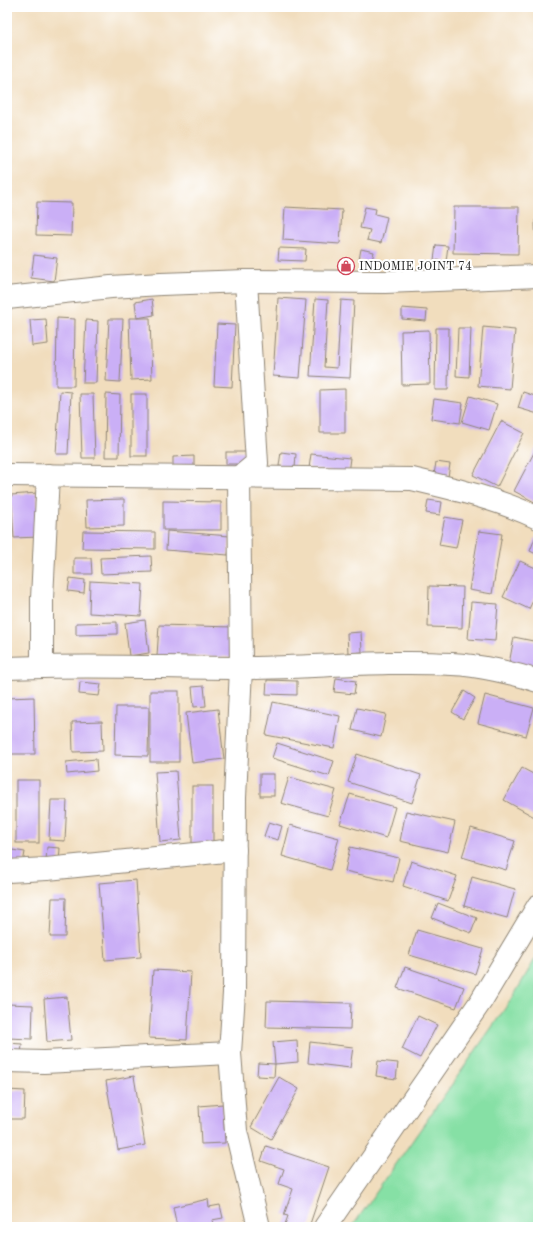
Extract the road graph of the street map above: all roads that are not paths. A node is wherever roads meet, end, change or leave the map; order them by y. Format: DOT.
graph roads {
  1 [pos="538,276"];
  2 [pos="246,281"];
  3 [pos="7,298"];
  4 [pos="7,475"];
  5 [pos="48,475"];
  6 [pos="239,478"];
  7 [pos="538,518"];
  8 [pos="42,666"];
  9 [pos="7,668"];
  10 [pos="241,668"];
  11 [pos="538,680"];
  12 [pos="235,850"];
  13 [pos="7,871"];
  14 [pos="538,906"];
  15 [pos="230,1053"];
  16 [pos="7,1061"];
  17 [pos="259,1227"];
  18 [pos="325,1227"];
  1 -- 2 [label="street"];
  2 -- 3 [label="street"];
  2 -- 6 [label="street"];
  4 -- 5 [label="street"];
  5 -- 6 [label="street"];
  5 -- 8 [label="street"];
  6 -- 7 [label="street"];
  6 -- 10 [label="street"];
  8 -- 9 [label="street"];
  8 -- 10 [label="street"];
  10 -- 11 [label="street"];
  10 -- 12 [label="street"];
  12 -- 13 [label="street"];
  12 -- 15 [label="street"];
  14 -- 18 [label="street"];
  15 -- 16 [label="street"];
  15 -- 17 [label="street"];
}
